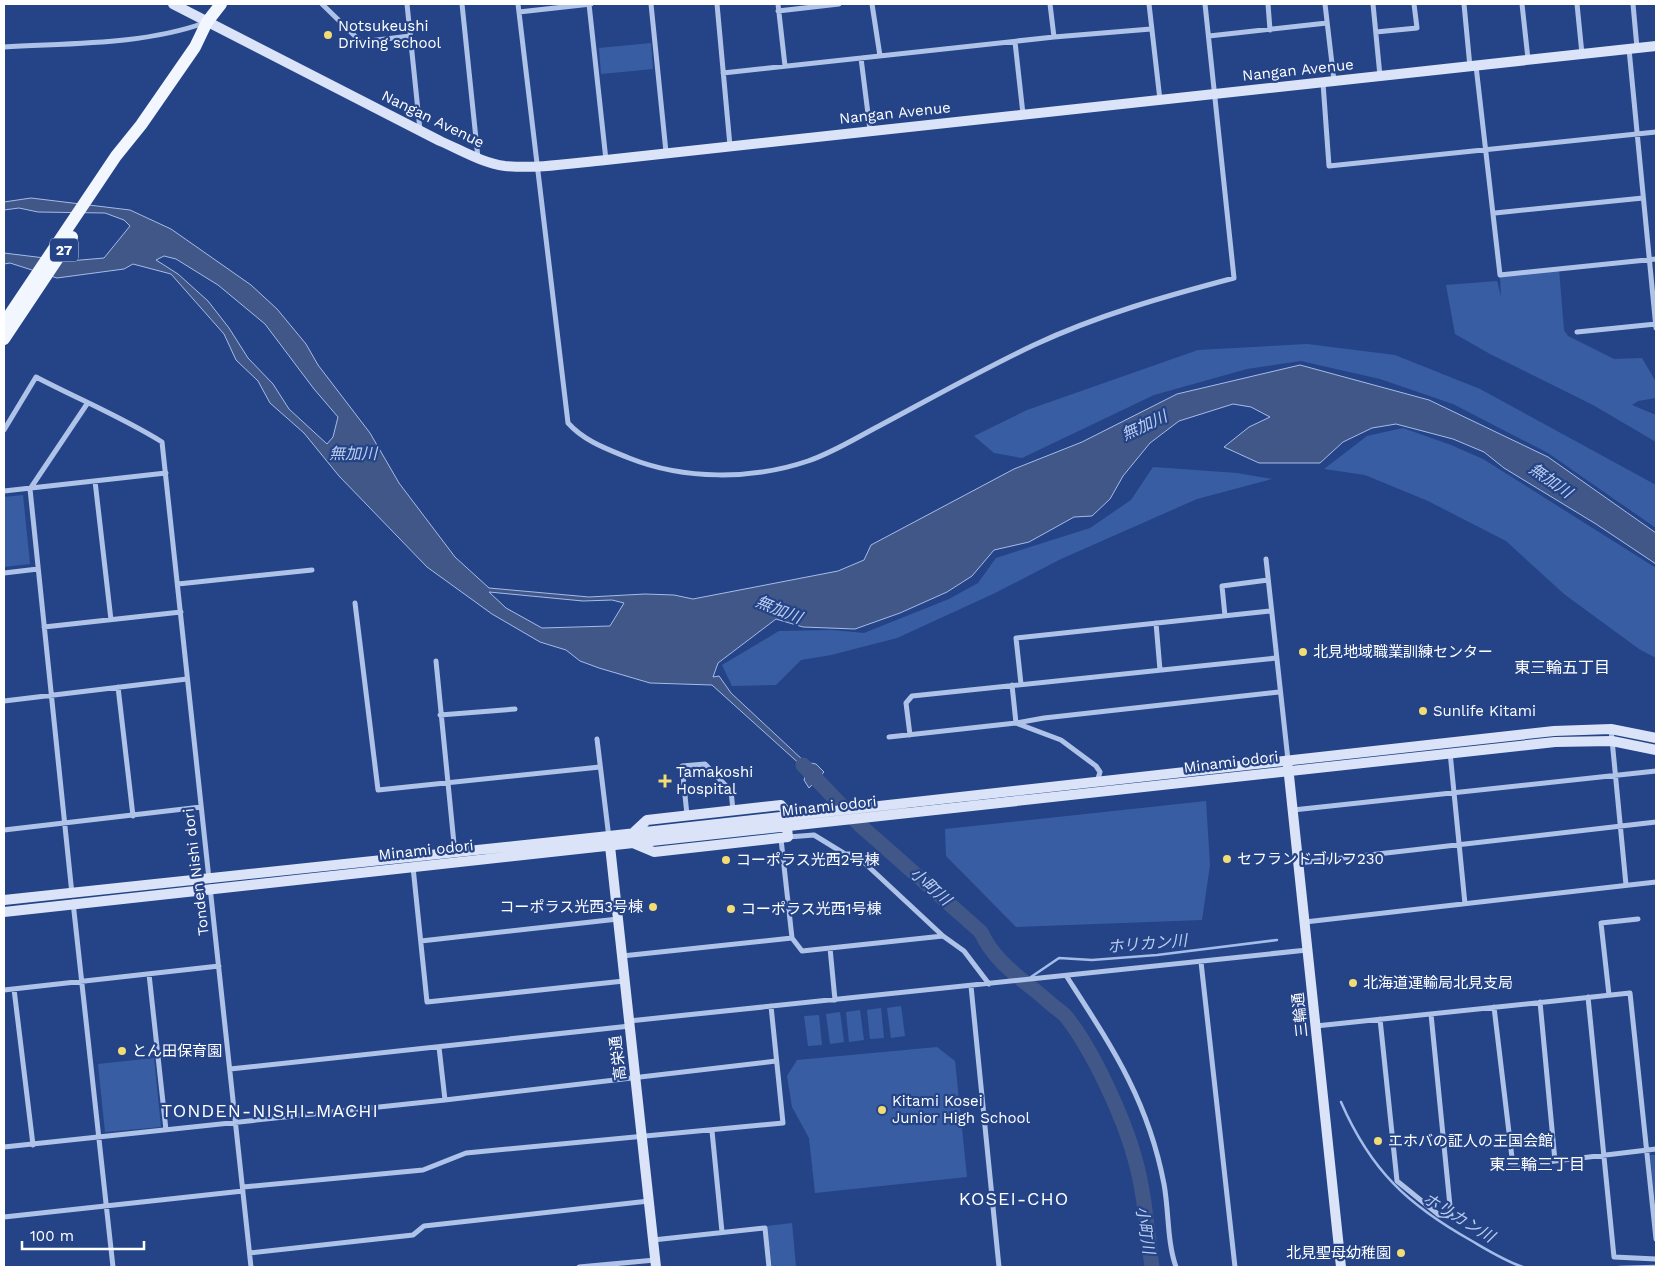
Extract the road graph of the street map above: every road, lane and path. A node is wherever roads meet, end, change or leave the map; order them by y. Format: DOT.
graph roads {
  1 [pos="173,4"];
  2 [pos="221,4"];
  3 [pos="322,4"];
  4 [pos="407,4"];
  5 [pos="462,4"];
  6 [pos="518,4"];
  7 [pos="590,4"];
  8 [pos="652,4"];
  9 [pos="716,4"];
  10 [pos="778,4"];
  11 [pos="839,4"];
  12 [pos="872,4"];
  13 [pos="1050,4"];
  14 [pos="1148,4"];
  15 [pos="1205,4"];
  16 [pos="1268,4"];
  17 [pos="1325,4"];
  18 [pos="1373,4"];
  19 [pos="1414,4"];
  20 [pos="1464,4"];
  21 [pos="1522,4"];
  22 [pos="1577,4"];
  23 [pos="1633,4"];
  24 [pos="778,11"];
  25 [pos="519,12"];
  26 [pos="207,22"];
  27 [pos="1327,23"];
  28 [pos="1152,29"];
  29 [pos="1270,30"];
  30 [pos="1376,32"];
  31 [pos="410,36"];
  32 [pos="1209,36"];
  33 [pos="1054,37"];
  34 [pos="1015,42"];
  35 [pos="1656,46"];
  36 [pos="4,47"];
  37 [pos="1633,48"];
  38 [pos="1582,54"];
  39 [pos="880,56"];
  40 [pos="861,58"];
  41 [pos="1528,60"];
  42 [pos="784,66"];
  43 [pos="1473,66"];
  44 [pos="723,73"];
  45 [pos="1380,76"];
  46 [pos="1334,81"];
  47 [pos="1323,83"];
  48 [pos="1215,94"];
  49 [pos="1160,100"];
  50 [pos="1023,114"];
  51 [pos="420,130"];
  52 [pos="870,130"];
  53 [pos="1656,132"];
  54 [pos="1637,134"];
  55 [pos="730,146"];
  56 [pos="1487,150"];
  57 [pos="666,152"];
  58 [pos="120,158"];
  59 [pos="478,159"];
  60 [pos="606,160"];
  61 [pos="537,166"];
  62 [pos="1643,198"];
  63 [pos="1495,213"];
  64 [pos="1656,259"];
  65 [pos="1650,260"];
  66 [pos="4,323"];
  67 [pos="1656,324"];
  68 [pos="1656,328"];
  69 [pos="1576,332"];
  70 [pos="4,339"];
  71 [pos="87,404"];
  72 [pos="4,430"];
  73 [pos="166,473"];
  74 [pos="95,481"];
  75 [pos="30,489"];
  76 [pos="4,491"];
  77 [pos="1266,558"];
  78 [pos="38,570"];
  79 [pos="312,570"];
  80 [pos="4,573"];
  81 [pos="1268,580"];
  82 [pos="178,584"];
  83 [pos="355,603"];
  84 [pos="1270,611"];
  85 [pos="181,612"];
  86 [pos="1225,616"];
  87 [pos="111,620"];
  88 [pos="1156,623"];
  89 [pos="44,628"];
  90 [pos="1276,658"];
  91 [pos="436,661"];
  92 [pos="1160,670"];
  93 [pos="187,679"];
  94 [pos="1021,684"];
  95 [pos="1012,685"];
  96 [pos="118,688"];
  97 [pos="1279,692"];
  98 [pos="52,695"];
  99 [pos="4,701"];
  100 [pos="515,709"];
  101 [pos="440,715"];
  102 [pos="1016,724"];
  103 [pos="1611,730"];
  104 [pos="910,734"];
  105 [pos="889,738"];
  106 [pos="1656,738"];
  107 [pos="597,739"];
  108 [pos="1612,741"];
  109 [pos="1449,742"];
  110 [pos="1656,750"];
  111 [pos="1450,754"];
  112 [pos="1288,760"];
  113 [pos="600,767"];
  114 [pos="1289,771"];
  115 [pos="1656,771"];
  116 [pos="1615,774"];
  117 [pos="1097,782"];
  118 [pos="447,783"];
  119 [pos="1454,791"];
  120 [pos="1098,793"];
  121 [pos="1006,797"];
  122 [pos="201,807"];
  123 [pos="733,810"];
  124 [pos="1293,810"];
  125 [pos="133,816"];
  126 [pos="687,816"];
  127 [pos="1656,822"];
  128 [pos="64,823"];
  129 [pos="1620,826"];
  130 [pos="4,830"];
  131 [pos="633,838"];
  132 [pos="785,838"];
  133 [pos="609,841"];
  134 [pos="1461,843"];
  135 [pos="455,856"];
  136 [pos="1299,863"];
  137 [pos="413,867"];
  138 [pos="209,878"];
  139 [pos="1656,882"];
  140 [pos="1626,886"];
  141 [pos="210,889"];
  142 [pos="72,893"];
  143 [pos="4,900"];
  144 [pos="73,904"];
  145 [pos="1465,904"];
  146 [pos="4,912"];
  147 [pos="618,919"];
  148 [pos="1638,919"];
  149 [pos="1305,922"];
  150 [pos="943,936"];
  151 [pos="792,938"];
  152 [pos="421,941"];
  153 [pos="830,948"];
  154 [pos="1308,950"];
  155 [pos="622,956"];
  156 [pos="1202,962"];
  157 [pos="219,966"];
  158 [pos="149,974"];
  159 [pos="1067,977"];
  160 [pos="82,981"];
  161 [pos="625,981"];
  162 [pos="989,984"];
  163 [pos="971,986"];
  164 [pos="14,989"];
  165 [pos="4,990"];
  166 [pos="1609,995"];
  167 [pos="1588,997"];
  168 [pos="835,1000"];
  169 [pos="1540,1002"];
  170 [pos="770,1006"];
  171 [pos="1494,1007"];
  172 [pos="1431,1014"];
  173 [pos="1380,1020"];
  174 [pos="629,1024"];
  175 [pos="1316,1026"];
  176 [pos="438,1047"];
  177 [pos="776,1061"];
  178 [pos="230,1069"];
  179 [pos="636,1078"];
  180 [pos="445,1100"];
  181 [pos="236,1123"];
  182 [pos="166,1130"];
  183 [pos="712,1131"];
  184 [pos="642,1137"];
  185 [pos="99,1138"];
  186 [pos="33,1145"];
  187 [pos="4,1147"];
  188 [pos="1656,1149"];
  189 [pos="1647,1150"];
  190 [pos="1603,1156"];
  191 [pos="1556,1161"];
  192 [pos="243,1189"];
  193 [pos="649,1201"];
  194 [pos="107,1206"];
  195 [pos="4,1217"];
  196 [pos="722,1232"];
  197 [pos="1656,1239"];
  198 [pos="653,1240"];
  199 [pos="250,1253"];
  200 [pos="1656,1259"];
  201 [pos="656,1264"];
  202 [pos="113,1267"];
  203 [pos="252,1267"];
  204 [pos="579,1267"];
  205 [pos="769,1267"];
  206 [pos="999,1267"];
  207 [pos="1176,1267"];
  208 [pos="1235,1267"];
  209 [pos="1341,1267"];
  1 -- 26 [label="street, Nangan Avenue"];
  2 -- 26 [label="main road, 27"];
  3 -- 31 [label="street"];
  4 -- 31 [label="street"];
  5 -- 59 [label="street"];
  6 -- 25 [label="street"];
  7 -- 25 [label="street"];
  7 -- 60 [label="street"];
  8 -- 57 [label="street"];
  9 -- 44 [label="street"];
  10 -- 24 [label="street"];
  11 -- 24 [label="street"];
  12 -- 39 [label="street"];
  13 -- 33 [label="street"];
  14 -- 28 [label="street"];
  15 -- 32 [label="street"];
  16 -- 29 [label="street"];
  17 -- 27 [label="street"];
  18 -- 30 [label="street"];
  19 -- 30 [label="street"];
  20 -- 43 [label="street"];
  21 -- 41 [label="street"];
  22 -- 38 [label="street"];
  23 -- 37 [label="street"];
  24 -- 42 [label="street"];
  25 -- 61 [label="street"];
  26 -- 36 [label="street"];
  26 -- 51 [label="street, Nangan Avenue"];
  26 -- 58 [label="main road, 27"];
  27 -- 29 [label="street"];
  27 -- 46 [label="street"];
  28 -- 33 [label="street"];
  28 -- 49 [label="street"];
  29 -- 32 [label="street"];
  30 -- 45 [label="street"];
  31 -- 51 [label="street"];
  32 -- 48 [label="street"];
  33 -- 34 [label="street"];
  34 -- 39 [label="street"];
  34 -- 50 [label="street"];
  35 -- 37 [label="street, Nangan Avenue"];
  37 -- 38 [label="street, Nangan Avenue"];
  37 -- 54 [label="street"];
  38 -- 41 [label="street, Nangan Avenue"];
  39 -- 40 [label="street"];
  40 -- 42 [label="street"];
  40 -- 52 [label="street"];
  41 -- 43 [label="street, Nangan Avenue"];
  42 -- 44 [label="street"];
  43 -- 45 [label="street, Nangan Avenue"];
  43 -- 56 [label="street"];
  44 -- 55 [label="street"];
  45 -- 46 [label="street, Nangan Avenue"];
  46 -- 47 [label="street, Nangan Avenue"];
  47 -- 48 [label="street, Nangan Avenue"];
  47 -- 56 [label="street"];
  48 -- 49 [label="street, Nangan Avenue"];
  48 -- 61 [label="street"];
  49 -- 50 [label="street, Nangan Avenue"];
  50 -- 52 [label="street, Nangan Avenue"];
  51 -- 59 [label="street, Nangan Avenue"];
  52 -- 55 [label="street, Nangan Avenue"];
  53 -- 54 [label="street"];
  54 -- 56 [label="street"];
  54 -- 62 [label="street"];
  55 -- 57 [label="street, Nangan Avenue"];
  56 -- 63 [label="street"];
  57 -- 60 [label="street, Nangan Avenue"];
  58 -- 66 [label="main road, 27"];
  58 -- 70 [label="main road, 27"];
  59 -- 61 [label="street, Nangan Avenue"];
  60 -- 61 [label="street, Nangan Avenue"];
  62 -- 63 [label="street"];
  62 -- 65 [label="street"];
  63 -- 65 [label="street"];
  64 -- 65 [label="street"];
  65 -- 67 [label="street"];
  67 -- 68 [label="street"];
  67 -- 69 [label="street"];
  71 -- 72 [label="street"];
  71 -- 73 [label="street, Tonden Nishi dori"];
  71 -- 75 [label="street"];
  73 -- 74 [label="street"];
  73 -- 82 [label="street, Tonden Nishi dori"];
  74 -- 75 [label="street"];
  74 -- 87 [label="street"];
  75 -- 76 [label="street"];
  75 -- 78 [label="street"];
  77 -- 81 [label="street"];
  78 -- 80 [label="street"];
  78 -- 89 [label="street"];
  79 -- 82 [label="street"];
  81 -- 84 [label="street"];
  81 -- 86 [label="street"];
  82 -- 85 [label="street, Tonden Nishi dori"];
  83 -- 118 [label="street"];
  84 -- 86 [label="street"];
  84 -- 90 [label="street"];
  85 -- 87 [label="street"];
  85 -- 93 [label="street, Tonden Nishi dori"];
  86 -- 88 [label="street"];
  87 -- 89 [label="street"];
  88 -- 92 [label="street"];
  88 -- 94 [label="street"];
  89 -- 98 [label="street"];
  90 -- 92 [label="street"];
  90 -- 97 [label="street"];
  91 -- 101 [label="street"];
  92 -- 94 [label="street"];
  93 -- 96 [label="street"];
  93 -- 122 [label="street, Tonden Nishi dori"];
  94 -- 95 [label="street"];
  95 -- 102 [label="street"];
  95 -- 104 [label="street"];
  96 -- 98 [label="street"];
  96 -- 125 [label="street"];
  97 -- 102 [label="street"];
  97 -- 112 [label="street"];
  98 -- 99 [label="street"];
  98 -- 128 [label="street"];
  100 -- 101 [label="street"];
  101 -- 118 [label="street"];
  102 -- 104 [label="street"];
  102 -- 117 [label="street"];
  103 -- 106 [label="street, Minami odori"];
  103 -- 108 [label="street"];
  103 -- 109 [label="street, Minami odori"];
  104 -- 105 [label="street"];
  107 -- 113 [label="street"];
  108 -- 110 [label="street, Minami odori"];
  108 -- 111 [label="street, Minami odori"];
  108 -- 116 [label="street"];
  109 -- 111 [label="street"];
  109 -- 112 [label="street, Minami odori"];
  111 -- 114 [label="street, Minami odori"];
  111 -- 119 [label="street"];
  112 -- 114 [label="street, 三輪通"];
  112 -- 117 [label="street, Minami odori"];
  113 -- 118 [label="street"];
  113 -- 133 [label="street"];
  114 -- 120 [label="street, Minami odori"];
  114 -- 124 [label="street, 三輪通"];
  115 -- 116 [label="street"];
  116 -- 119 [label="street"];
  116 -- 129 [label="street"];
  117 -- 120 [label="street"];
  117 -- 121 [label="street, Minami odori"];
  118 -- 135 [label="street"];
  119 -- 124 [label="street"];
  119 -- 134 [label="street"];
  120 -- 121 [label="street, Minami odori"];
  121 -- 131 [label="street, Minami odori"];
  122 -- 125 [label="street"];
  122 -- 138 [label="street, Tonden Nishi dori"];
  123 -- 126 [label="street"];
  123 -- 126 [label="street"];
  123 -- 132 [label="street"];
  124 -- 136 [label="street, 三輪通"];
  125 -- 128 [label="street"];
  126 -- 131 [label="street"];
  127 -- 129 [label="street"];
  128 -- 130 [label="street"];
  128 -- 142 [label="street"];
  129 -- 134 [label="street"];
  129 -- 140 [label="street"];
  131 -- 132 [label="street"];
  131 -- 133 [label="street, Minami odori"];
  132 -- 150 [label="street"];
  132 -- 151 [label="street"];
  133 -- 135 [label="street, Minami odori"];
  133 -- 147 [label="street, 高栄通"];
  134 -- 136 [label="street"];
  134 -- 145 [label="street"];
  135 -- 137 [label="street, Minami odori"];
  135 -- 138 [label="street, Minami odori"];
  136 -- 149 [label="street, 三輪通"];
  137 -- 141 [label="street, Minami odori"];
  137 -- 152 [label="street"];
  138 -- 141 [label="street, Tonden Nishi dori"];
  138 -- 142 [label="street, Minami odori"];
  139 -- 140 [label="street"];
  140 -- 145 [label="street"];
  141 -- 144 [label="street, Minami odori"];
  141 -- 157 [label="street, Tonden Nishi dori"];
  142 -- 143 [label="street, Minami odori"];
  142 -- 144 [label="street"];
  144 -- 146 [label="street, Minami odori"];
  144 -- 160 [label="street"];
  145 -- 149 [label="street"];
  147 -- 152 [label="street"];
  147 -- 155 [label="street, 高栄通"];
  148 -- 166 [label="street"];
  149 -- 154 [label="street, 三輪通"];
  150 -- 153 [label="street"];
  150 -- 162 [label="street"];
  151 -- 153 [label="street"];
  151 -- 155 [label="street"];
  152 -- 161 [label="street"];
  153 -- 168 [label="street"];
  154 -- 156 [label="street"];
  154 -- 175 [label="street, 三輪通"];
  155 -- 161 [label="street, 高栄通"];
  156 -- 159 [label="street"];
  156 -- 208 [label="street"];
  157 -- 158 [label="street"];
  157 -- 178 [label="street, Tonden Nishi dori"];
  158 -- 160 [label="street"];
  158 -- 182 [label="street"];
  159 -- 162 [label="street"];
  159 -- 207 [label="street"];
  160 -- 164 [label="street"];
  160 -- 185 [label="street"];
  161 -- 174 [label="street, 高栄通"];
  162 -- 163 [label="street"];
  163 -- 168 [label="street"];
  163 -- 206 [label="street"];
  164 -- 165 [label="street"];
  164 -- 186 [label="street"];
  166 -- 167 [label="street"];
  166 -- 189 [label="street"];
  167 -- 169 [label="street"];
  167 -- 190 [label="street"];
  168 -- 170 [label="street"];
  169 -- 171 [label="street"];
  169 -- 191 [label="street"];
  170 -- 174 [label="street"];
  170 -- 177 [label="street"];
  171 -- 172 [label="street"];
  171 -- 191 [label="street"];
  172 -- 173 [label="street"];
  172 -- 173 [label="street"];
  173 -- 175 [label="street"];
  174 -- 176 [label="street"];
  174 -- 179 [label="street, 高栄通"];
  175 -- 209 [label="street, 三輪通"];
  176 -- 178 [label="street"];
  176 -- 180 [label="street"];
  177 -- 179 [label="street"];
  177 -- 183 [label="street"];
  178 -- 181 [label="street, Tonden Nishi dori"];
  179 -- 180 [label="street"];
  179 -- 184 [label="street, 高栄通"];
  180 -- 181 [label="street"];
  181 -- 182 [label="street"];
  181 -- 192 [label="street, Tonden Nishi dori"];
  182 -- 185 [label="street"];
  183 -- 184 [label="street"];
  183 -- 196 [label="street"];
  184 -- 192 [label="street"];
  184 -- 193 [label="street, 高栄通"];
  185 -- 186 [label="street"];
  185 -- 194 [label="street"];
  186 -- 187 [label="street"];
  188 -- 189 [label="street"];
  189 -- 190 [label="street"];
  189 -- 197 [label="street"];
  190 -- 191 [label="street"];
  190 -- 200 [label="street"];
  192 -- 194 [label="street"];
  192 -- 199 [label="street, Tonden Nishi dori"];
  193 -- 198 [label="street, 高栄通"];
  193 -- 199 [label="street"];
  194 -- 195 [label="street"];
  194 -- 202 [label="street"];
  196 -- 198 [label="street"];
  196 -- 205 [label="street"];
  198 -- 201 [label="street, 高栄通"];
  199 -- 203 [label="street, Tonden Nishi dori"];
  201 -- 204 [label="street"];
}
